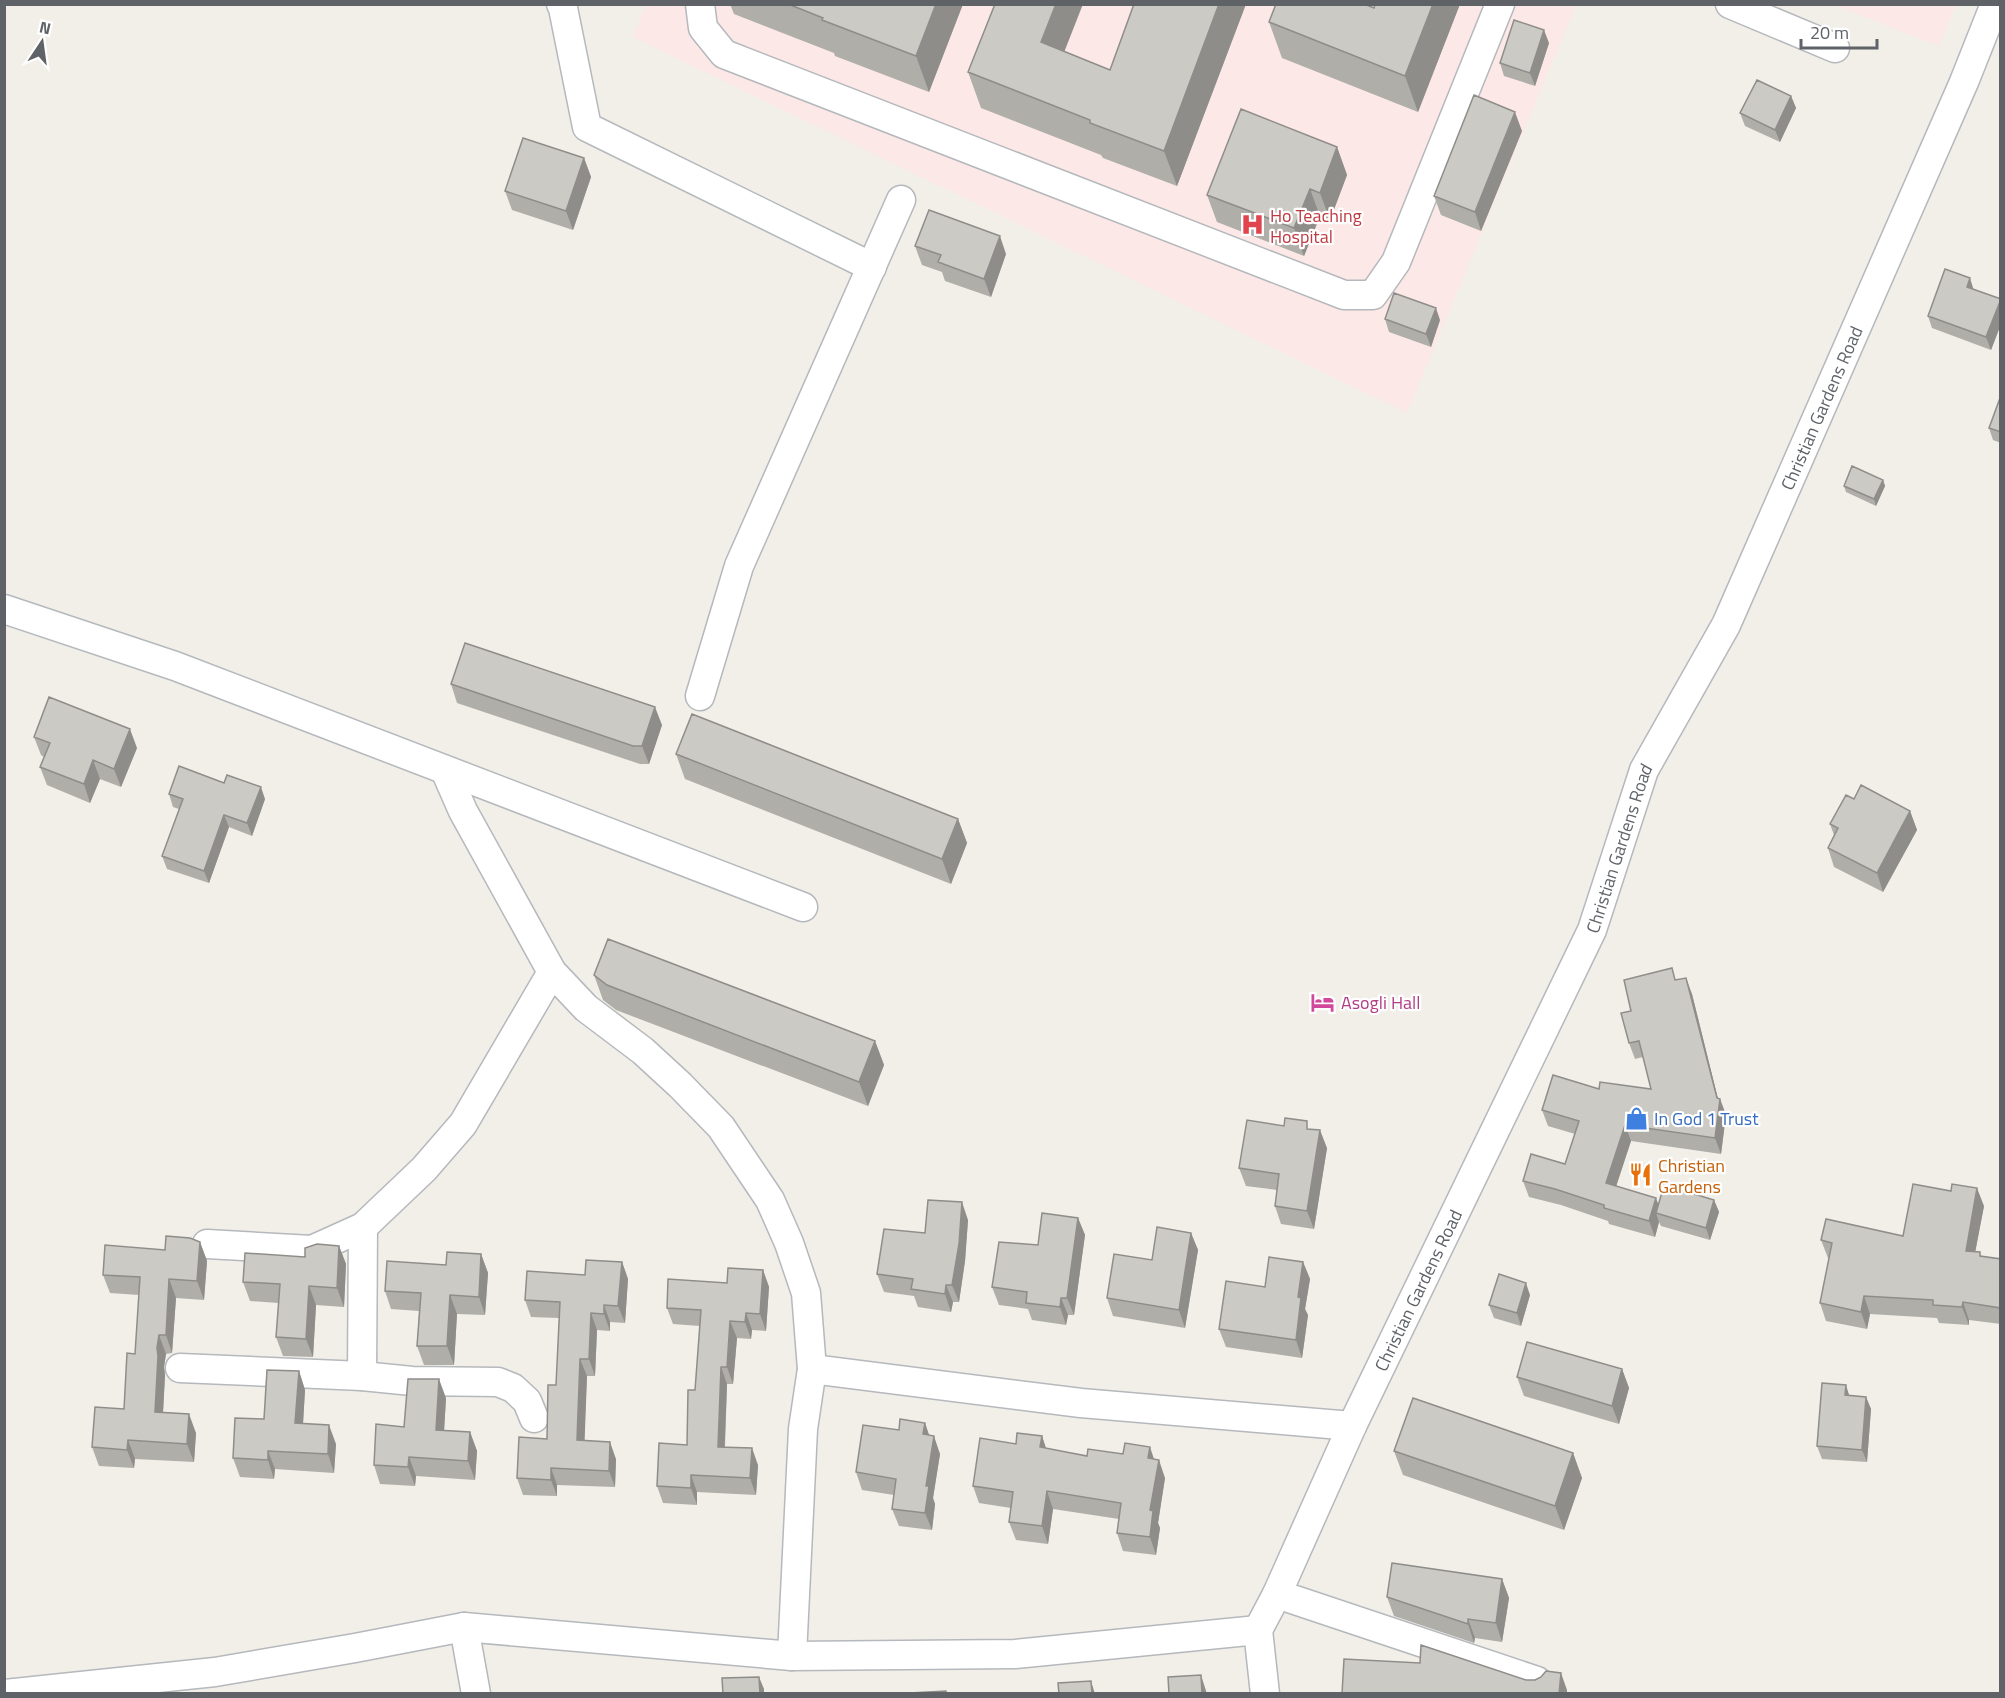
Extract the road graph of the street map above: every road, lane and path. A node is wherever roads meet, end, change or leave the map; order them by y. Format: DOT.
graph roads {
  1 [pos="561,4"];
  2 [pos="700,4"];
  3 [pos="1500,4"];
  4 [pos="1730,4"];
  5 [pos="1995,4"];
  6 [pos="1835,48"];
  7 [pos="902,200"];
  8 [pos="872,267"];
  9 [pos="4,609"];
  10 [pos="700,696"];
  11 [pos="446,770"];
  12 [pos="802,907"];
  13 [pos="552,972"];
  14 [pos="363,1227"];
  15 [pos="207,1244"];
  16 [pos="180,1368"];
  17 [pos="812,1369"];
  18 [pos="362,1376"];
  19 [pos="534,1418"];
  20 [pos="1352,1426"];
  21 [pos="1277,1594"];
  22 [pos="464,1627"];
  23 [pos="1258,1630"];
  24 [pos="792,1656"];
  25 [pos="1538,1681"];
  26 [pos="5,1694"];
  27 [pos="476,1694"];
  28 [pos="1265,1694"];
  1 -- 8 [label="street"];
  2 -- 3 [label="street"];
  4 -- 6 [label="street"];
  5 -- 20 [label="street, Christian Gardens Road"];
  7 -- 8 [label="street"];
  8 -- 10 [label="street"];
  9 -- 11 [label="street"];
  11 -- 12 [label="street"];
  11 -- 13 [label="street"];
  13 -- 14 [label="street"];
  13 -- 17 [label="street"];
  14 -- 15 [label="street"];
  14 -- 18 [label="street"];
  16 -- 18 [label="street"];
  17 -- 20 [label="street"];
  17 -- 24 [label="street"];
  18 -- 19 [label="street"];
  20 -- 21 [label="street, Christian Gardens Road"];
  21 -- 23 [label="street, Christian Gardens Road"];
  21 -- 25 [label="street"];
  22 -- 24 [label="street"];
  22 -- 26 [label="street"];
  22 -- 27 [label="street"];
  23 -- 24 [label="street"];
  23 -- 28 [label="street"];
}
